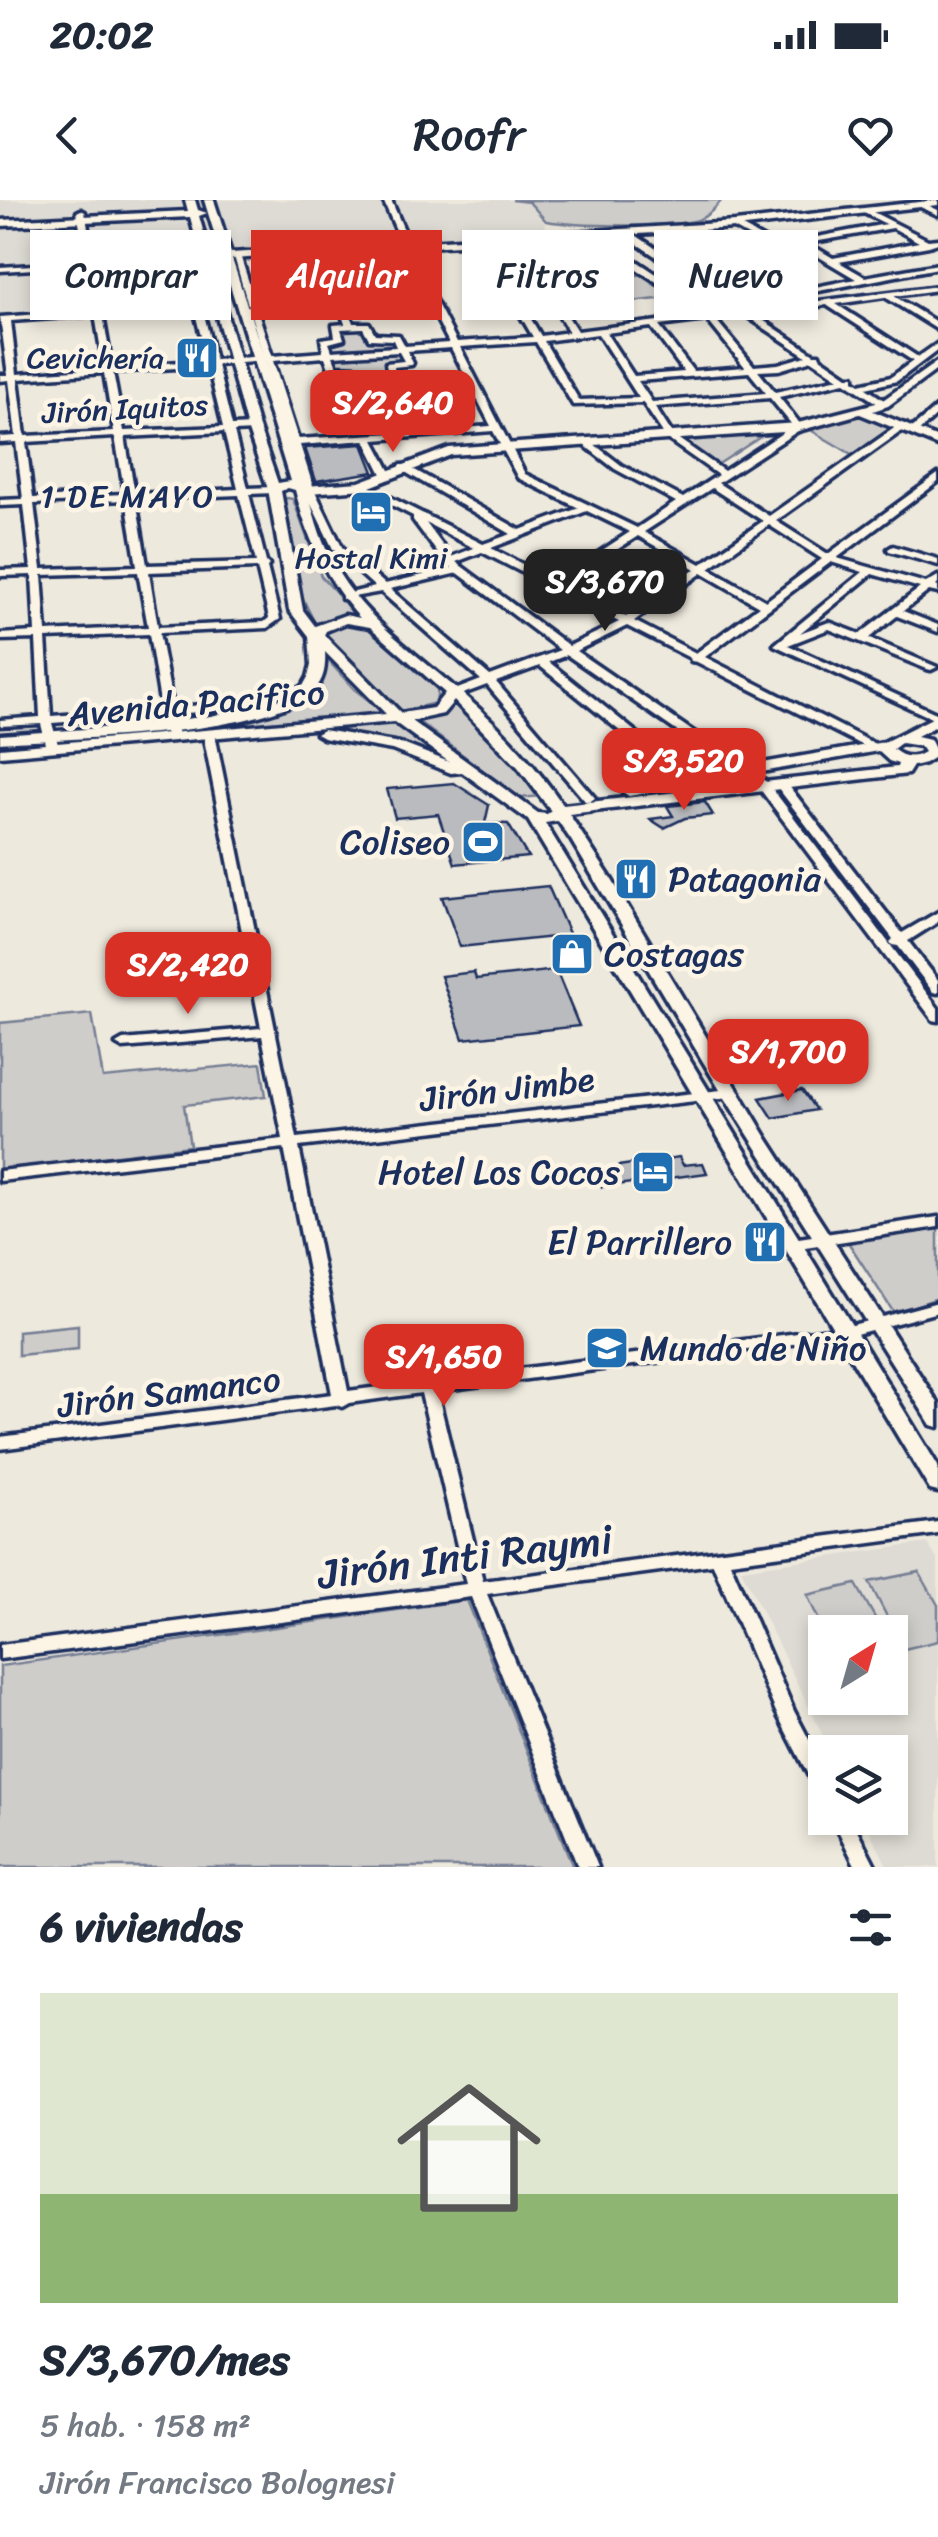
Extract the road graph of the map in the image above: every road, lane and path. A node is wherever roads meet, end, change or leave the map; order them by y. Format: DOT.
graph roads {
  1 [pos="387,200"];
  2 [pos="938,202"];
  3 [pos="921,204"];
  4 [pos="192,206"];
  5 [pos="210,206"];
  6 [pos="868,211"];
  7 [pos="938,214"];
  8 [pos="82,215"];
  9 [pos="0,220"];
  10 [pos="735,225"];
  11 [pos="895,225"];
  12 [pos="85,230"];
  13 [pos="220,230"];
  14 [pos="402,230"];
  15 [pos="743,230"];
  16 [pos="634,231"];
  17 [pos="818,239"];
  18 [pos="933,242"];
  19 [pos="938,250"];
  20 [pos="818,253"];
  21 [pos="251,254"];
  22 [pos="231,255"];
  23 [pos="829,260"];
  24 [pos="938,266"];
  25 [pos="30,267"];
  26 [pos="0,269"];
  27 [pos="911,272"];
  28 [pos="864,280"];
  29 [pos="818,288"];
  30 [pos="938,288"];
  31 [pos="818,296"];
  32 [pos="889,297"];
  33 [pos="251,302"];
  34 [pos="831,304"];
  35 [pos="818,306"];
  36 [pos="30,317"];
  37 [pos="3,319"];
  38 [pos="100,320"];
  39 [pos="202,320"];
  40 [pos="225,320"];
  41 [pos="256,320"];
  42 [pos="348,320"];
  43 [pos="441,320"];
  44 [pos="526,320"];
  45 [pos="566,320"];
  46 [pos="702,320"];
  47 [pos="715,320"];
  48 [pos="759,320"];
  49 [pos="654,324"];
  50 [pos="350,326"];
  51 [pos="938,327"];
  52 [pos="601,332"];
  53 [pos="575,335"];
  54 [pos="538,340"];
  55 [pos="454,346"];
  56 [pos="938,346"];
  57 [pos="402,349"];
  58 [pos="328,355"];
  59 [pos="816,356"];
  60 [pos="264,358"];
  61 [pos="238,360"];
  62 [pos="919,361"];
  63 [pos="213,362"];
  64 [pos="938,364"];
  65 [pos="111,370"];
  66 [pos="749,370"];
  67 [pos="690,374"];
  68 [pos="14,377"];
  69 [pos="0,378"];
  70 [pos="851,378"];
  71 [pos="631,379"];
  72 [pos="379,380"];
  73 [pos="863,386"];
  74 [pos="775,395"];
  75 [pos="648,402"];
  76 [pos="884,404"];
  77 [pos="938,409"];
  78 [pos="860,410"];
  79 [pos="798,427"];
  80 [pos="904,427"];
  81 [pos="253,428"];
  82 [pos="495,428"];
  83 [pos="230,429"];
  84 [pos="122,434"];
  85 [pos="399,435"];
  86 [pos="368,437"];
  87 [pos="670,437"];
  88 [pos="0,440"];
  89 [pos="22,440"];
  90 [pos="938,442"];
  91 [pos="290,443"];
  92 [pos="587,443"];
  93 [pos="506,448"];
  94 [pos="402,468"];
  95 [pos="387,474"];
  96 [pos="724,475"];
  97 [pos="938,477"];
  98 [pos="711,483"];
  99 [pos="361,486"];
  100 [pos="302,489"];
  101 [pos="274,491"];
  102 [pos="247,492"];
  103 [pos="132,499"];
  104 [pos="0,502"];
  105 [pos="28,502"];
  106 [pos="682,502"];
  107 [pos="584,510"];
  108 [pos="417,518"];
  109 [pos="768,521"];
  110 [pos="639,532"];
  111 [pos="519,534"];
  112 [pos="893,549"];
  113 [pos="486,550"];
  114 [pos="828,558"];
  115 [pos="449,561"];
  116 [pos="938,562"];
  117 [pos="264,565"];
  118 [pos="702,568"];
  119 [pos="462,569"];
  120 [pos="146,570"];
  121 [pos="870,571"];
  122 [pos="36,572"];
  123 [pos="0,573"];
  124 [pos="555,586"];
  125 [pos="935,586"];
  126 [pos="384,590"];
  127 [pos="346,598"];
  128 [pos="766,605"];
  129 [pos="896,612"];
  130 [pos="938,618"];
  131 [pos="626,622"];
  132 [pos="374,624"];
  133 [pos="925,624"];
  134 [pos="938,629"];
  135 [pos="154,632"];
  136 [pos="42,635"];
  137 [pos="0,637"];
  138 [pos="316,637"];
  139 [pos="863,637"];
  140 [pos="779,645"];
  141 [pos="568,651"];
  142 [pos="696,659"];
  143 [pos="542,662"];
  144 [pos="931,667"];
  145 [pos="489,682"];
  146 [pos="451,696"];
  147 [pos="268,704"];
  148 [pos="398,718"];
  149 [pos="938,718"];
  150 [pos="169,723"];
  151 [pos="0,724"];
  152 [pos="282,731"];
  153 [pos="50,734"];
  154 [pos="210,734"];
  155 [pos="903,738"];
  156 [pos="0,739"];
  157 [pos="878,746"];
  158 [pos="934,749"];
  159 [pos="0,752"];
  160 [pos="907,764"];
  161 [pos="938,769"];
  162 [pos="747,770"];
  163 [pos="689,781"];
  164 [pos="772,785"];
  165 [pos="493,787"];
  166 [pos="589,798"];
  167 [pos="560,808"];
  168 [pos="532,814"];
  169 [pos="938,916"];
  170 [pos="901,940"];
  171 [pos="886,949"];
  172 [pos="938,988"];
  173 [pos="938,1016"];
  174 [pos="270,1031"];
  175 [pos="123,1044"];
  176 [pos="730,1093"];
  177 [pos="704,1097"];
  178 [pos="291,1144"];
  179 [pos="0,1176"];
  180 [pos="938,1222"];
  181 [pos="827,1241"];
  182 [pos="792,1244"];
  183 [pos="938,1308"];
  184 [pos="878,1324"];
  185 [pos="845,1332"];
  186 [pos="428,1388"];
  187 [pos="342,1401"];
  188 [pos="938,1420"];
  189 [pos="0,1443"];
  190 [pos="938,1484"];
  191 [pos="938,1528"];
  192 [pos="720,1559"];
  193 [pos="476,1588"];
  194 [pos="0,1652"];
  195 [pos="808,1756"];
  196 [pos="850,1835"];
  197 [pos="588,1867"];
  198 [pos="866,1867"];
  1 -- 14 [label="street"];
  2 -- 3 [label="main road"];
  3 -- 6 [label="main road"];
  3 -- 7 [label="street"];
  4 -- 5 [label="main road"];
  4 -- 8 [label="main road"];
  5 -- 13 [label="main road"];
  6 -- 10 [label="main road"];
  6 -- 11 [label="street"];
  8 -- 9 [label="main road"];
  8 -- 12 [label="street"];
  10 -- 15 [label="street"];
  10 -- 16 [label="main road"];
  11 -- 17 [label="street"];
  11 -- 18 [label="street"];
  18 -- 19 [label="street"];
  18 -- 23 [label="street"];
  20 -- 23 [label="street"];
  21 -- 22 [label="main road"];
  22 -- 33 [label="street"];
  22 -- 60 [label="main road"];
  23 -- 28 [label="street"];
  24 -- 27 [label="street"];
  25 -- 26 [label="street"];
  27 -- 28 [label="street"];
  27 -- 30 [label="street"];
  28 -- 29 [label="street"];
  30 -- 32 [label="street"];
  31 -- 34 [label="street"];
  32 -- 34 [label="street"];
  32 -- 51 [label="street"];
  34 -- 35 [label="street"];
  34 -- 62 [label="street"];
  36 -- 37 [label="street"];
  37 -- 68 [label="street"];
  38 -- 65 [label="street"];
  39 -- 63 [label="street"];
  40 -- 61 [label="main road"];
  41 -- 60 [label="street"];
  42 -- 50 [label="street"];
  43 -- 55 [label="street"];
  44 -- 54 [label="street"];
  45 -- 53 [label="street"];
  46 -- 49 [label="street"];
  47 -- 66 [label="street"];
  48 -- 59 [label="street"];
  49 -- 52 [label="street"];
  49 -- 67 [label="street"];
  50 -- 57 [label="street"];
  50 -- 58 [label="street"];
  52 -- 53 [label="street"];
  52 -- 71 [label="street"];
  53 -- 54 [label="street"];
  54 -- 55 [label="street"];
  54 -- 75 [label="street"];
  55 -- 57 [label="street"];
  55 -- 82 [label="street"];
  56 -- 62 [label="street"];
  57 -- 58 [label="street"];
  57 -- 72 [label="street"];
  58 -- 60 [label="street"];
  58 -- 72 [label="street"];
  59 -- 66 [label="street"];
  59 -- 70 [label="street"];
  60 -- 61 [label="street"];
  60 -- 91 [label="main road"];
  61 -- 63 [label="street"];
  61 -- 81 [label="main road"];
  62 -- 73 [label="street"];
  63 -- 65 [label="street"];
  63 -- 83 [label="street"];
  64 -- 76 [label="main road"];
  65 -- 68 [label="street"];
  65 -- 84 [label="street"];
  66 -- 67 [label="street"];
  66 -- 74 [label="street"];
  67 -- 71 [label="street"];
  68 -- 69 [label="street"];
  68 -- 89 [label="street"];
  70 -- 73 [label="street"];
  70 -- 74 [label="street"];
  71 -- 75 [label="street"];
  72 -- 85 [label="street"];
  73 -- 76 [label="street"];
  74 -- 75 [label="street"];
  74 -- 79 [label="street"];
  75 -- 87 [label="street"];
  76 -- 78 [label="main road"];
  76 -- 80 [label="main road"];
  77 -- 80 [label="street"];
  78 -- 79 [label="main road"];
  78 -- 80 [label="main road"];
  79 -- 87 [label="main road"];
  79 -- 96 [label="street"];
  80 -- 90 [label="main road"];
  80 -- 109 [label="street"];
  81 -- 83 [label="street, Jirón Iquitos"];
  81 -- 101 [label="main road"];
  82 -- 85 [label="street"];
  82 -- 93 [label="street"];
  83 -- 84 [label="street, Jirón Iquitos"];
  83 -- 102 [label="street"];
  84 -- 89 [label="street, Jirón Iquitos"];
  84 -- 103 [label="street"];
  85 -- 86 [label="street"];
  86 -- 91 [label="street"];
  86 -- 95 [label="street"];
  87 -- 92 [label="main road"];
  87 -- 96 [label="street"];
  88 -- 89 [label="street, Jirón Iquitos"];
  89 -- 105 [label="street"];
  91 -- 100 [label="main road"];
  92 -- 93 [label="main road"];
  92 -- 106 [label="street"];
  93 -- 94 [label="main road"];
  93 -- 107 [label="street"];
  94 -- 95 [label="main road"];
  94 -- 111 [label="street"];
  95 -- 99 [label="main road"];
  96 -- 98 [label="street"];
  97 -- 114 [label="street"];
  98 -- 106 [label="street"];
  98 -- 109 [label="street"];
  99 -- 100 [label="main road"];
  99 -- 108 [label="street"];
  100 -- 101 [label="main road"];
  100 -- 126 [label="street"];
  100 -- 127 [label="main road"];
  101 -- 102 [label="street"];
  101 -- 138 [label="main road"];
  102 -- 103 [label="street"];
  102 -- 117 [label="street"];
  103 -- 105 [label="street"];
  103 -- 120 [label="street"];
  104 -- 105 [label="street"];
  105 -- 122 [label="street"];
  106 -- 110 [label="street"];
  107 -- 110 [label="street"];
  107 -- 111 [label="street"];
  108 -- 113 [label="street"];
  108 -- 115 [label="street"];
  109 -- 114 [label="street"];
  109 -- 118 [label="street"];
  110 -- 118 [label="street"];
  110 -- 124 [label="street"];
  111 -- 113 [label="street"];
  112 -- 116 [label="street"];
  113 -- 115 [label="street"];
  113 -- 124 [label="street"];
  114 -- 121 [label="street"];
  114 -- 128 [label="street"];
  115 -- 119 [label="street"];
  117 -- 120 [label="street"];
  117 -- 135 [label="street"];
  118 -- 128 [label="street"];
  118 -- 131 [label="street"];
  119 -- 126 [label="street"];
  119 -- 141 [label="street"];
  120 -- 122 [label="street"];
  120 -- 135 [label="street"];
  121 -- 125 [label="street"];
  121 -- 140 [label="street"];
  122 -- 123 [label="street"];
  122 -- 136 [label="street"];
  124 -- 131 [label="street"];
  125 -- 129 [label="street"];
  126 -- 127 [label="street"];
  126 -- 145 [label="street"];
  127 -- 132 [label="main road"];
  128 -- 142 [label="street"];
  129 -- 133 [label="street"];
  129 -- 139 [label="street"];
  130 -- 133 [label="street"];
  131 -- 141 [label="street"];
  131 -- 142 [label="street"];
  132 -- 138 [label="main road"];
  132 -- 146 [label="main road"];
  133 -- 134 [label="street"];
  135 -- 136 [label="street"];
  135 -- 150 [label="street"];
  136 -- 137 [label="street"];
  136 -- 153 [label="street"];
  138 -- 148 [label="main road, Avenida Pacífico"];
  138 -- 150 [label="main road, Avenida Pacífico"];
  139 -- 140 [label="street"];
  139 -- 144 [label="street"];
  140 -- 149 [label="street"];
  141 -- 143 [label="street"];
  141 -- 162 [label="street"];
  142 -- 157 [label="street"];
  143 -- 145 [label="street"];
  143 -- 163 [label="street"];
  145 -- 146 [label="street"];
  145 -- 166 [label="street"];
  146 -- 148 [label="main road"];
  146 -- 167 [label="main road"];
  147 -- 150 [label="street"];
  148 -- 152 [label="main road, Avenida Pacífico"];
  148 -- 165 [label="main road, Avenida Pacífico"];
  149 -- 155 [label="main road"];
  150 -- 153 [label="main road, Avenida Pacífico"];
  150 -- 153 [label="street"];
  150 -- 154 [label="main road, Avenida Pacífico"];
  151 -- 153 [label="street"];
  152 -- 154 [label="main road, Avenida Pacífico"];
  152 -- 165 [label="main road"];
  153 -- 156 [label="main road, Avenida Pacífico"];
  153 -- 159 [label="main road, Avenida Pacífico"];
  154 -- 174 [label="street"];
  155 -- 157 [label="main road"];
  155 -- 158 [label="main road"];
  157 -- 160 [label="main road"];
  157 -- 162 [label="main road"];
  158 -- 160 [label="main road"];
  160 -- 161 [label="main road"];
  160 -- 164 [label="main road"];
  162 -- 163 [label="main road"];
  162 -- 164 [label="street"];
  163 -- 166 [label="main road"];
  164 -- 167 [label="main road"];
  164 -- 170 [label="street"];
  164 -- 171 [label="street"];
  165 -- 168 [label="main road, Avenida Pacífico"];
  166 -- 167 [label="main road"];
  167 -- 168 [label="main road"];
  167 -- 176 [label="main road"];
  168 -- 177 [label="main road, Avenida Pacífico"];
  169 -- 170 [label="street"];
  170 -- 171 [label="street"];
  170 -- 172 [label="street"];
  171 -- 173 [label="street"];
  174 -- 175 [label="street"];
  174 -- 178 [label="street"];
  176 -- 177 [label="street, Jirón Jimbe"];
  176 -- 181 [label="main road"];
  177 -- 178 [label="street, Jirón Jimbe"];
  177 -- 182 [label="main road, Avenida Pacífico"];
  178 -- 179 [label="street, Jirón Jimbe"];
  178 -- 187 [label="street"];
  180 -- 181 [label="street"];
  181 -- 182 [label="street"];
  181 -- 184 [label="main road"];
  182 -- 185 [label="main road, Avenida Pacífico"];
  183 -- 184 [label="street, Jirón Samanco"];
  184 -- 185 [label="street, Jirón Samanco"];
  184 -- 188 [label="main road"];
  185 -- 186 [label="street, Jirón Samanco"];
  185 -- 190 [label="main road, Avenida Pacífico"];
  186 -- 187 [label="street, Jirón Samanco"];
  186 -- 193 [label="street"];
  187 -- 189 [label="street, Jirón Samanco"];
  191 -- 192 [label="street, Jirón Inti Raymi"];
  192 -- 193 [label="street, Jirón Inti Raymi"];
  192 -- 195 [label="street"];
  193 -- 194 [label="street, Jirón Inti Raymi"];
  193 -- 197 [label="street"];
  196 -- 198 [label="street"];
}
